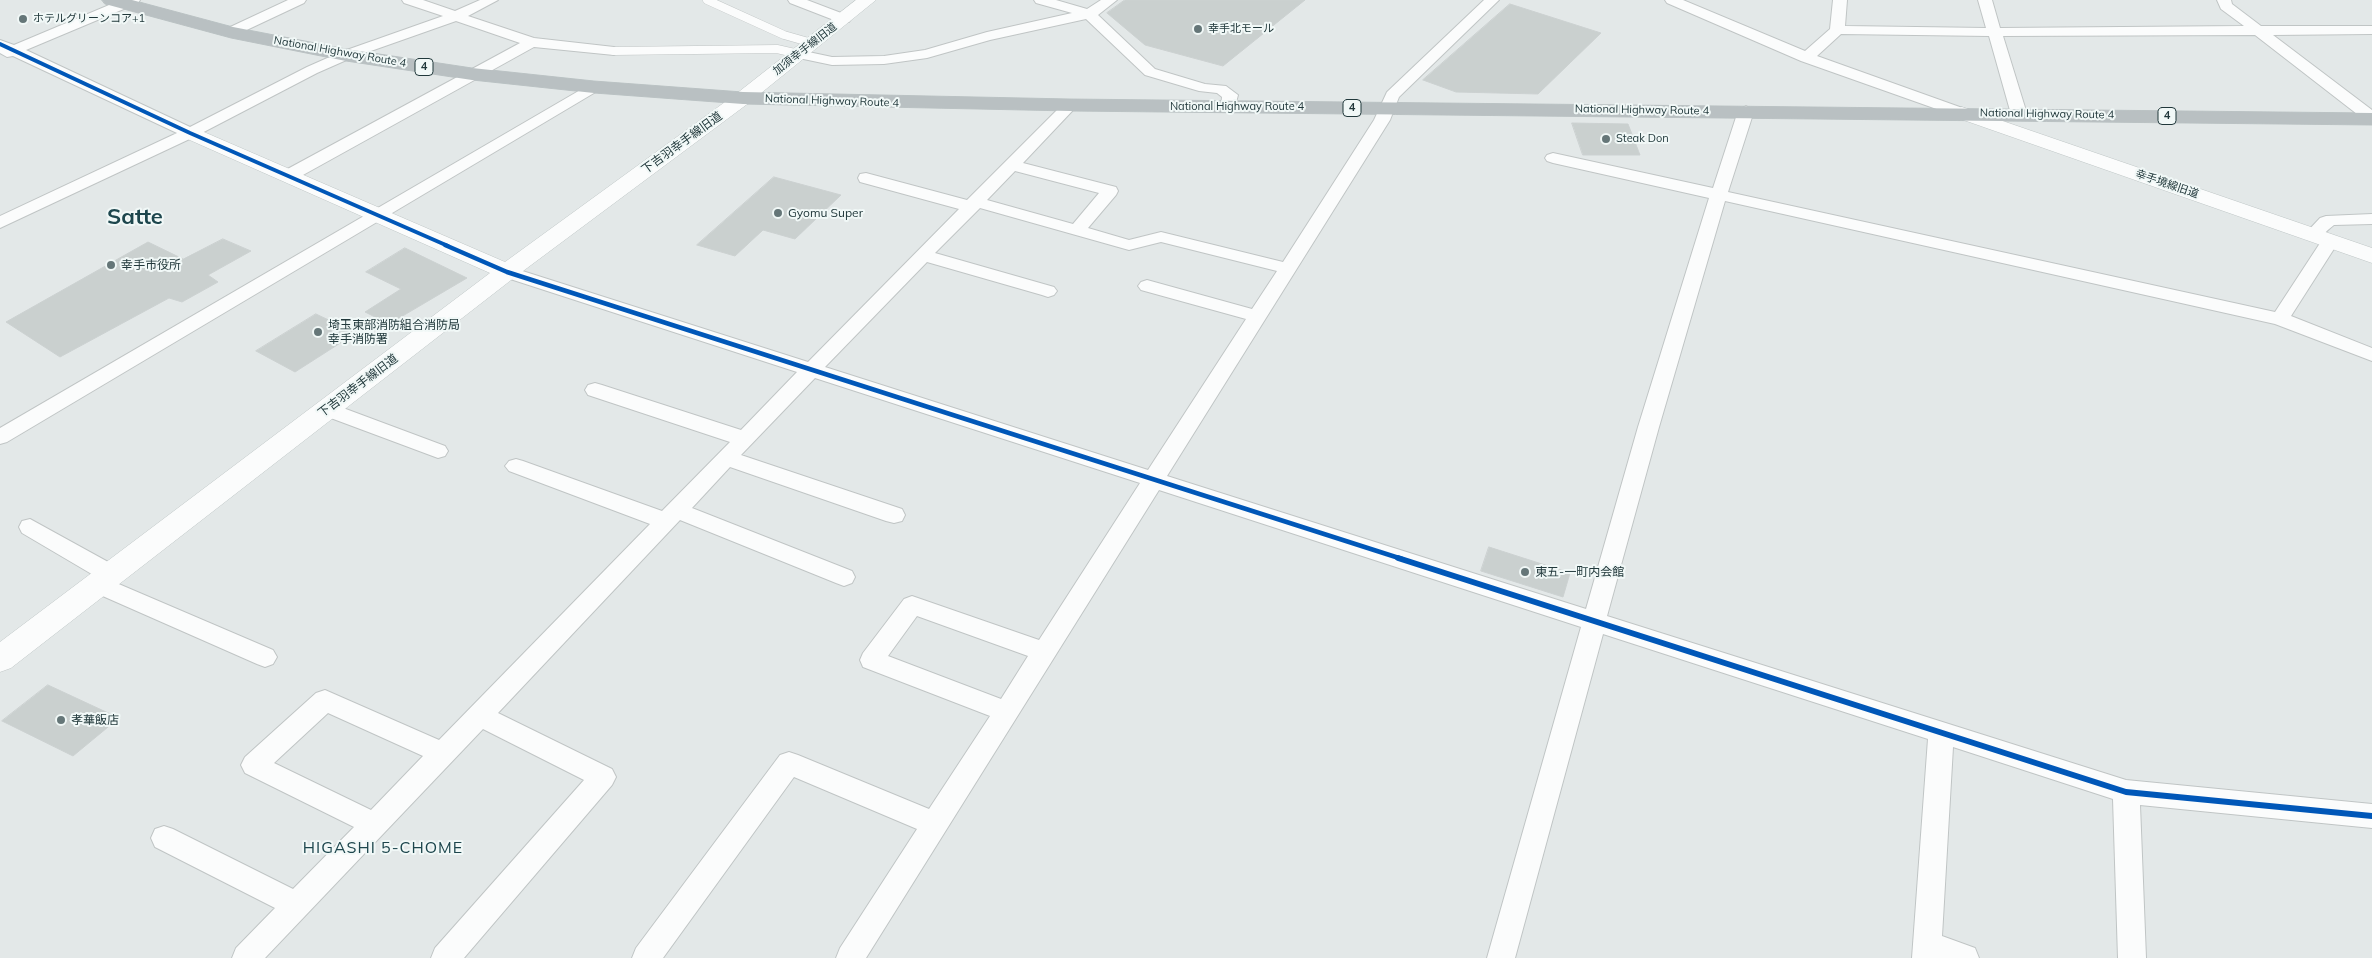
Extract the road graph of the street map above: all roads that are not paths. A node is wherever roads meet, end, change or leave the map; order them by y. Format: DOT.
graph roads {
  1 [pos="299,0"];
  2 [pos="409,0"];
  3 [pos="491,0"];
  4 [pos="706,0"];
  5 [pos="794,0"];
  6 [pos="867,0"];
  7 [pos="1041,0"];
  8 [pos="1110,0"];
  9 [pos="1492,0"];
  10 [pos="1672,0"];
  11 [pos="1840,0"];
  12 [pos="1985,0"];
  13 [pos="2224,0"];
  14 [pos="122,1"];
  15 [pos="1089,14"];
  16 [pos="454,17"];
  17 [pos="844,18"];
  18 [pos="2257,29"];
  19 [pos="1837,30"];
  20 [pos="2372,30"];
  21 [pos="231,32"];
  22 [pos="1994,32"];
  23 [pos="532,42"];
  24 [pos="806,49"];
  25 [pos="5,50"];
  26 [pos="614,51"];
  27 [pos="346,55"];
  28 [pos="1806,58"];
  29 [pos="472,74"];
  30 [pos="594,87"];
  31 [pos="742,98"];
  32 [pos="1070,105"];
  33 [pos="1229,107"];
  34 [pos="1387,108"];
  35 [pos="1746,111"];
  36 [pos="1962,113"];
  37 [pos="2019,114"];
  38 [pos="2372,118"];
  39 [pos="190,133"];
  40 [pos="1553,158"];
  41 [pos="1012,165"];
  42 [pos="288,176"];
  43 [pos="866,178"];
  44 [pos="1718,196"];
  45 [pos="974,205"];
  46 [pos="378,216"];
  47 [pos="2372,219"];
  48 [pos="0,223"];
  49 [pos="1077,230"];
  50 [pos="2321,238"];
  51 [pos="925,256"];
  52 [pos="2372,256"];
  53 [pos="1287,268"];
  54 [pos="508,272"];
  55 [pos="1147,286"];
  56 [pos="1048,291"];
  57 [pos="1257,316"];
  58 [pos="2280,319"];
  59 [pos="2372,355"];
  60 [pos="812,369"];
  61 [pos="594,390"];
  62 [pos="327,408"];
  63 [pos="2,433"];
  64 [pos="745,439"];
  65 [pos="438,450"];
  66 [pos="726,458"];
  67 [pos="516,466"];
  68 [pos="1152,480"];
  69 [pos="894,515"];
  70 [pos="671,516"];
  71 [pos="30,527"];
  72 [pos="844,577"];
  73 [pos="104,579"];
  74 [pos="1593,622"];
  75 [pos="1044,652"];
  76 [pos="265,656"];
  77 [pos="0,659"];
  78 [pos="1007,712"];
  79 [pos="479,715"];
  80 [pos="1941,733"];
  81 [pos="443,753"];
  82 [pos="2126,792"];
  83 [pos="2372,816"];
  84 [pos="374,824"];
  85 [pos="935,824"];
  86 [pos="164,838"];
  87 [pos="296,905"];
  88 [pos="1926,951"];
  89 [pos="246,958"];
  90 [pos="445,958"];
  91 [pos="646,958"];
  92 [pos="850,958"];
  93 [pos="1501,958"];
  94 [pos="1965,958"];
  95 [pos="2132,958"];
  1 -- 21 [label="street"];
  2 -- 16 [label="street"];
  3 -- 16 [label="street"];
  4 -- 24 [label="lane"];
  5 -- 17 [label="street"];
  6 -- 17 [label="street, 加須幸手線旧道"];
  7 -- 15 [label="street"];
  8 -- 15 [label="street"];
  9 -- 34 [label="street"];
  10 -- 28 [label="street"];
  11 -- 19 [label="street"];
  12 -- 22 [label="street"];
  13 -- 18 [label="street"];
  14 -- 21 [label="highway, National Highway Route 4 / 4"];
  14 -- 25 [label="street"];
  15 -- 24 [label="street"];
  15 -- 33 [label="street"];
  16 -- 23 [label="street"];
  16 -- 27 [label="street"];
  17 -- 24 [label="street, 加須幸手線旧道"];
  18 -- 20 [label="street"];
  18 -- 22 [label="street"];
  18 -- 38 [label="street"];
  19 -- 22 [label="street"];
  19 -- 28 [label="street"];
  21 -- 27 [label="highway, National Highway Route 4 / 4"];
  22 -- 37 [label="street"];
  23 -- 26 [label="street"];
  23 -- 29 [label="street"];
  24 -- 26 [label="lane"];
  24 -- 31 [label="street, 加須幸手線旧道"];
  25 -- 39 [label="street"];
  27 -- 29 [label="highway, National Highway Route 4 / 4"];
  27 -- 39 [label="street"];
  28 -- 36 [label="street"];
  29 -- 30 [label="highway, National Highway Route 4 / 4"];
  29 -- 42 [label="street"];
  30 -- 31 [label="highway, National Highway Route 4 / 4"];
  30 -- 46 [label="street"];
  31 -- 32 [label="highway, National Highway Route 4 / 4"];
  31 -- 54 [label="street, 下吉羽幸手線旧道"];
  32 -- 33 [label="highway, National Highway Route 4 / 4"];
  32 -- 41 [label="street"];
  33 -- 34 [label="highway, National Highway Route 4 / 4"];
  34 -- 35 [label="highway, National Highway Route 4 / 4"];
  34 -- 53 [label="street"];
  35 -- 36 [label="highway, National Highway Route 4 / 4"];
  35 -- 44 [label="street"];
  36 -- 37 [label="highway, National Highway Route 4 / 4"];
  36 -- 50 [label="street, 幸手境線旧道"];
  37 -- 38 [label="highway, National Highway Route 4 / 4"];
  39 -- 42 [label="street"];
  39 -- 48 [label="street"];
  40 -- 44 [label="street"];
  41 -- 45 [label="street"];
  41 -- 49 [label="street"];
  42 -- 46 [label="street"];
  43 -- 45 [label="street"];
  44 -- 58 [label="street"];
  44 -- 74 [label="street"];
  45 -- 49 [label="street"];
  45 -- 51 [label="street"];
  46 -- 54 [label="street"];
  46 -- 63 [label="street"];
  47 -- 50 [label="street"];
  49 -- 53 [label="street"];
  50 -- 52 [label="street, 幸手境線旧道"];
  50 -- 58 [label="street"];
  51 -- 56 [label="street"];
  51 -- 60 [label="street"];
  53 -- 57 [label="street"];
  54 -- 60 [label="street"];
  54 -- 62 [label="street, 下吉羽幸手線旧道"];
  55 -- 57 [label="street"];
  57 -- 68 [label="street"];
  58 -- 59 [label="street"];
  60 -- 64 [label="street"];
  60 -- 68 [label="street"];
  61 -- 64 [label="street"];
  62 -- 65 [label="street"];
  62 -- 73 [label="street, 下吉羽幸手線旧道"];
  64 -- 66 [label="street"];
  66 -- 69 [label="street"];
  66 -- 70 [label="street"];
  67 -- 70 [label="street"];
  68 -- 74 [label="street"];
  68 -- 75 [label="street"];
  70 -- 72 [label="street"];
  70 -- 79 [label="street"];
  71 -- 73 [label="street"];
  73 -- 76 [label="street"];
  73 -- 77 [label="street, 下吉羽幸手線旧道"];
  74 -- 80 [label="street"];
  74 -- 93 [label="street"];
  75 -- 78 [label="street"];
  75 -- 78 [label="street"];
  78 -- 85 [label="street"];
  79 -- 81 [label="street"];
  79 -- 90 [label="street"];
  80 -- 82 [label="street"];
  80 -- 88 [label="street"];
  81 -- 84 [label="street"];
  81 -- 84 [label="street"];
  82 -- 83 [label="street"];
  82 -- 95 [label="street"];
  84 -- 87 [label="street"];
  85 -- 91 [label="street"];
  85 -- 92 [label="street"];
  86 -- 87 [label="street"];
  87 -- 89 [label="street"];
  88 -- 94 [label="street"];
}
